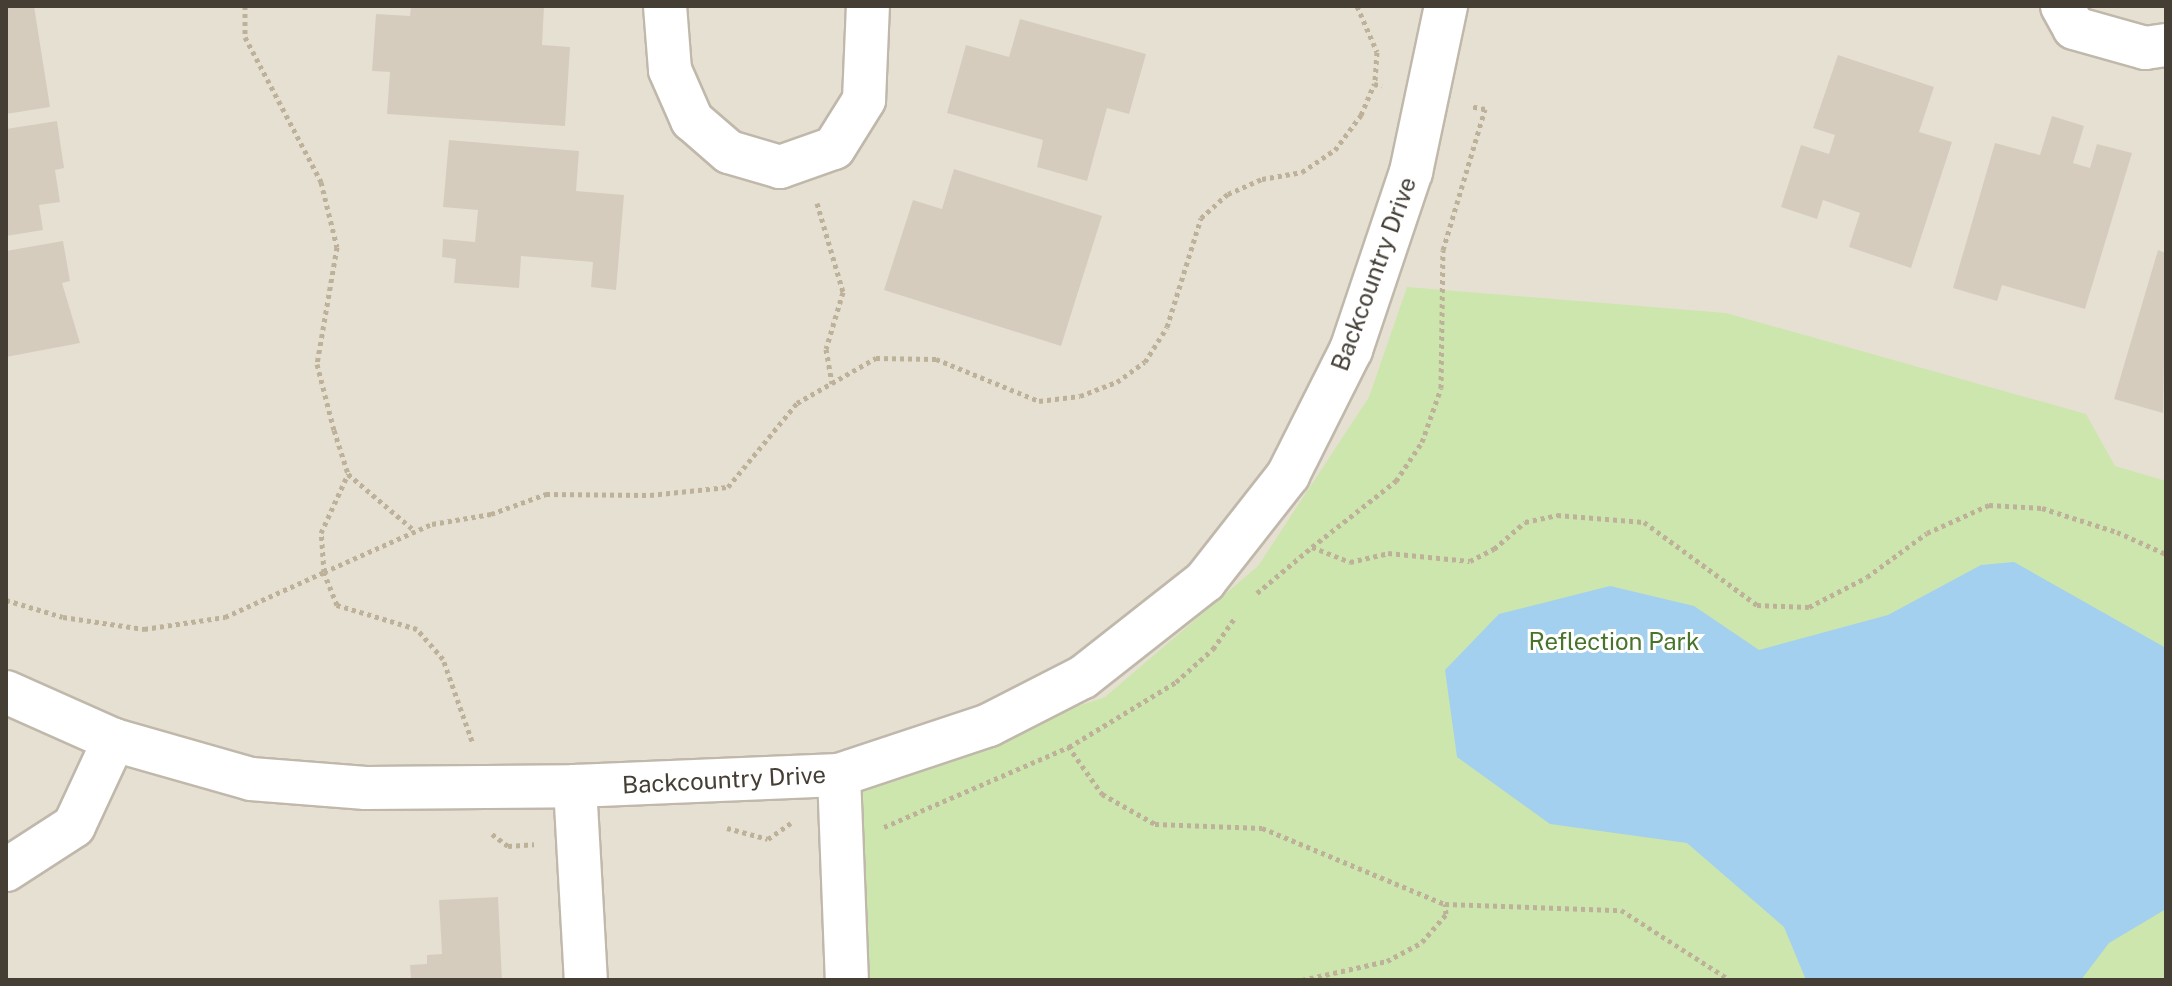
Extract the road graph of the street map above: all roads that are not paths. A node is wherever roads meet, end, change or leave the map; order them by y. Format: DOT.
graph roads {
  1 [pos="665,6"];
  2 [pos="868,6"];
  3 [pos="1446,6"];
  4 [pos="2062,6"];
  5 [pos="2166,45"];
  6 [pos="6,692"];
  7 [pos="114,740"];
  8 [pos="839,775"];
  9 [pos="575,786"];
  10 [pos="6,870"];
  11 [pos="586,980"];
  12 [pos="847,980"];
  1 -- 2 [label="street"];
  3 -- 8 [label="street, Backcountry Drive"];
  4 -- 5 [label="street"];
  6 -- 7 [label="street, Backcountry Drive"];
  7 -- 9 [label="street, Backcountry Drive"];
  7 -- 10 [label="street"];
  8 -- 9 [label="street, Backcountry Drive"];
  8 -- 12 [label="street"];
  9 -- 11 [label="street"];
}
